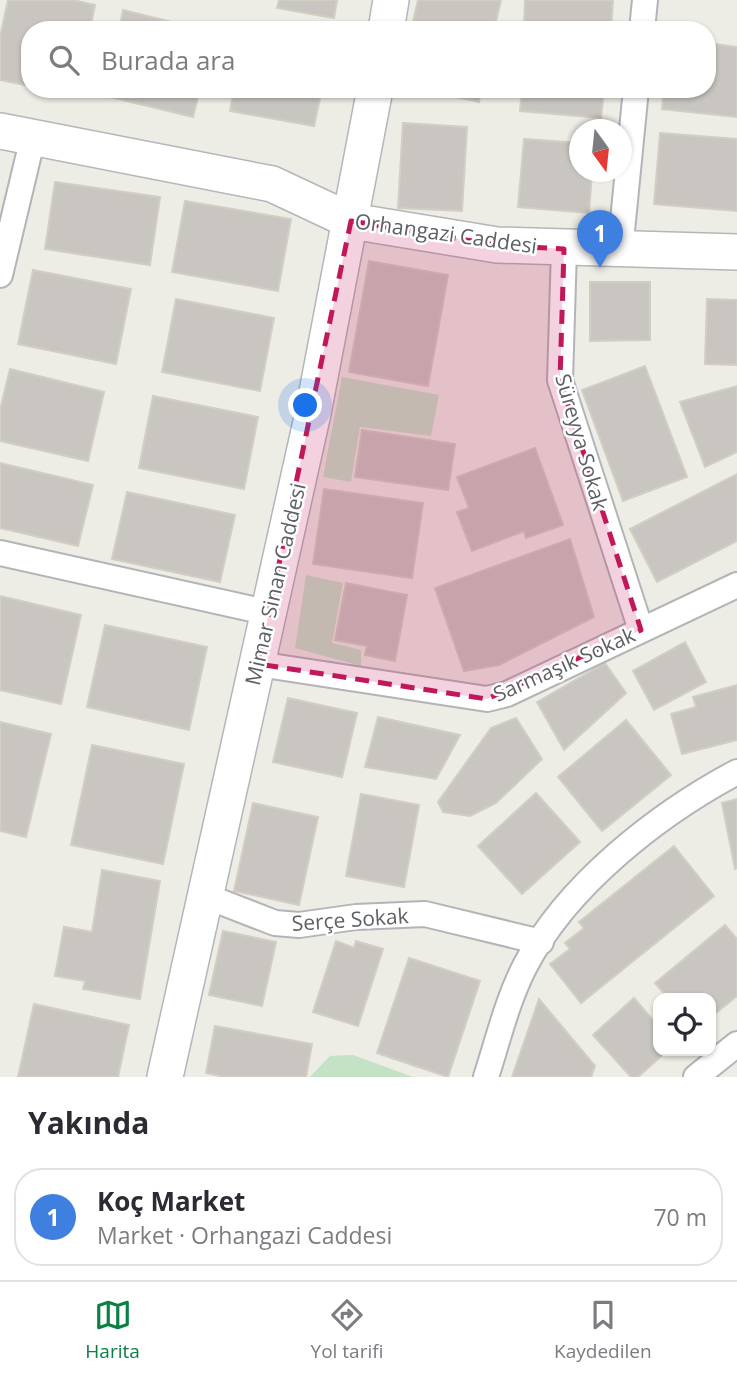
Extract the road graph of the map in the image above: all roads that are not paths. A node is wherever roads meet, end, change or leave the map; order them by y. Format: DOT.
graph roads {
  1 [pos="391,0"];
  2 [pos="645,0"];
  3 [pos="388,21"];
  4 [pos="643,21"];
  5 [pos="373,98"];
  6 [pos="635,98"];
  7 [pos="16,134"];
  8 [pos="351,221"];
  9 [pos="564,249"];
  10 [pos="620,251"];
  11 [pos="737,252"];
  12 [pos="0,275"];
  13 [pos="0,554"];
  14 [pos="737,585"];
  15 [pos="270,613"];
  16 [pos="641,630"];
  17 [pos="258,664"];
  18 [pos="737,772"];
  19 [pos="203,895"];
  20 [pos="541,942"];
  21 [pos="737,1044"];
  22 [pos="702,1075"];
  23 [pos="165,1077"];
  24 [pos="486,1077"];
  1 -- 3 [label="street"];
  2 -- 4 [label="street"];
  5 -- 8 [label="street, Mimar Sinan Caddesi"];
  6 -- 10 [label="street"];
  7 -- 8 [label="street, Orhangazi Caddesi"];
  7 -- 12 [label="street"];
  8 -- 9 [label="street, Orhangazi Caddesi"];
  8 -- 15 [label="street, Mimar Sinan Caddesi"];
  9 -- 10 [label="street, Orhangazi Caddesi"];
  9 -- 16 [label="street, Süreyya Sokak"];
  10 -- 11 [label="street, Orhangazi Caddesi"];
  13 -- 15 [label="street"];
  14 -- 16 [label="street, Sarmaşık Sokak"];
  15 -- 17 [label="street, Mimar Sinan Caddesi"];
  16 -- 17 [label="street, Sarmaşık Sokak"];
  17 -- 19 [label="street, Mimar Sinan Caddesi"];
  18 -- 20 [label="street"];
  19 -- 20 [label="street, Serçe Sokak"];
  19 -- 23 [label="street, Mimar Sinan Caddesi"];
  20 -- 24 [label="street"];
  21 -- 22 [label="street"];
}
